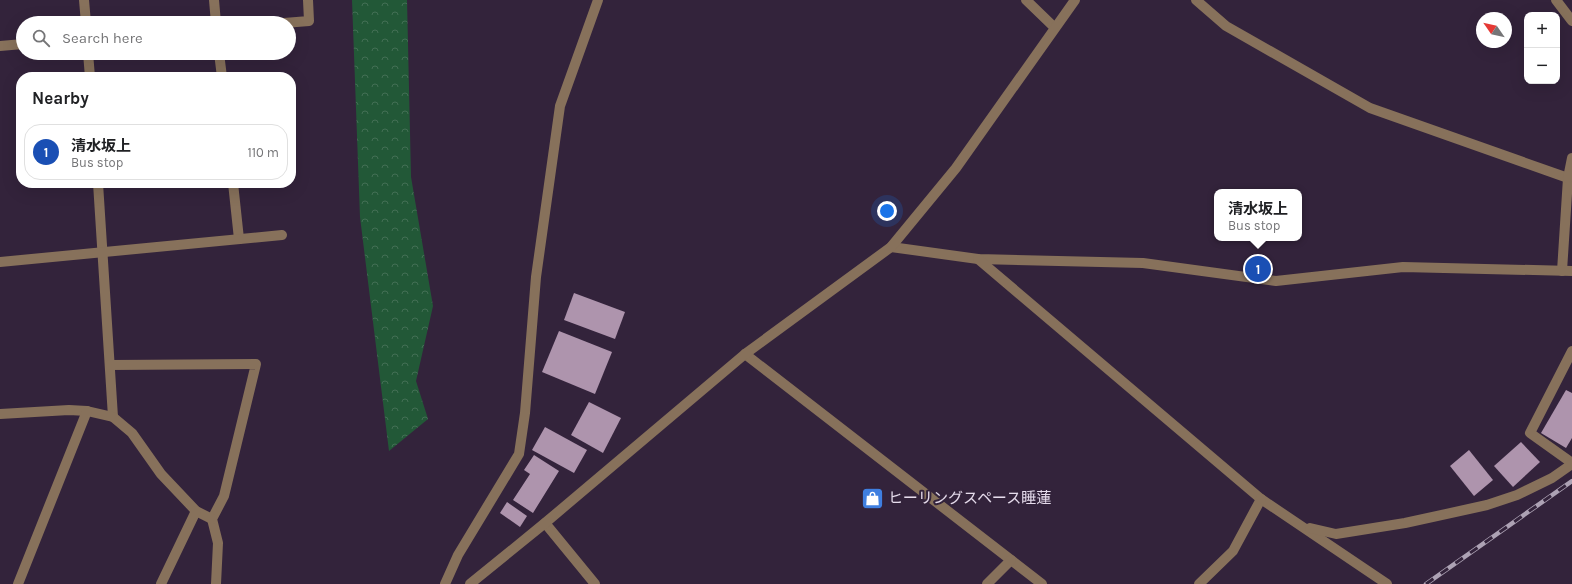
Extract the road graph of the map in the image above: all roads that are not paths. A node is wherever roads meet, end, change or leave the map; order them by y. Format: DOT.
graph roads {
  1 [pos="84,0"];
  2 [pos="214,0"];
  3 [pos="308,0"];
  4 [pos="598,0"];
  5 [pos="1026,0"];
  6 [pos="1075,0"];
  7 [pos="1196,0"];
  8 [pos="1556,0"];
  9 [pos="85,16"];
  10 [pos="215,16"];
  11 [pos="1572,21"];
  12 [pos="296,22"];
  13 [pos="1054,27"];
  14 [pos="16,45"];
  15 [pos="0,46"];
  16 [pos="89,60"];
  17 [pos="220,60"];
  18 [pos="90,72"];
  19 [pos="221,72"];
  20 [pos="1572,158"];
  21 [pos="1568,178"];
  22 [pos="98,188"];
  23 [pos="234,188"];
  24 [pos="282,234"];
  25 [pos="239,239"];
  26 [pos="891,247"];
  27 [pos="103,252"];
  28 [pos="978,259"];
  29 [pos="0,262"];
  30 [pos="1567,271"];
  31 [pos="1572,351"];
  32 [pos="745,354"];
  33 [pos="110,365"];
  34 [pos="88,411"];
  35 [pos="0,414"];
  36 [pos="112,417"];
  37 [pos="1572,463"];
  38 [pos="1261,499"];
  39 [pos="196,511"];
  40 [pos="212,519"];
  41 [pos="545,523"];
  42 [pos="1304,527"];
  43 [pos="1011,560"];
  44 [pos="18,584"];
  45 [pos="161,584"];
  46 [pos="216,584"];
  47 [pos="445,584"];
  48 [pos="470,584"];
  49 [pos="595,584"];
  50 [pos="987,584"];
  51 [pos="1042,584"];
  52 [pos="1199,584"];
  53 [pos="1387,584"];
  1 -- 9 [label="street"];
  2 -- 10 [label="street"];
  3 -- 12 [label="street"];
  4 -- 47 [label="street"];
  5 -- 13 [label="street"];
  6 -- 13 [label="street"];
  7 -- 21 [label="street"];
  8 -- 11 [label="street"];
  13 -- 26 [label="street"];
  14 -- 15 [label="street"];
  16 -- 18 [label="street"];
  17 -- 19 [label="street"];
  20 -- 21 [label="street"];
  21 -- 30 [label="street"];
  22 -- 27 [label="street"];
  23 -- 25 [label="street"];
  24 -- 25 [label="street"];
  25 -- 27 [label="street"];
  26 -- 28 [label="street"];
  26 -- 32 [label="street"];
  27 -- 29 [label="street"];
  27 -- 33 [label="street"];
  28 -- 30 [label="street"];
  28 -- 38 [label="street"];
  31 -- 37 [label="street"];
  32 -- 41 [label="street"];
  32 -- 43 [label="street"];
  33 -- 36 [label="street"];
  33 -- 40 [label="street"];
  34 -- 35 [label="street"];
  34 -- 36 [label="street"];
  34 -- 44 [label="street"];
  36 -- 39 [label="street"];
  37 -- 42 [label="street"];
  38 -- 42 [label="street"];
  38 -- 52 [label="street"];
  39 -- 40 [label="street"];
  39 -- 45 [label="street"];
  40 -- 46 [label="street"];
  41 -- 48 [label="street"];
  41 -- 49 [label="street"];
  42 -- 53 [label="street"];
  43 -- 50 [label="street"];
  43 -- 51 [label="street"];
}
